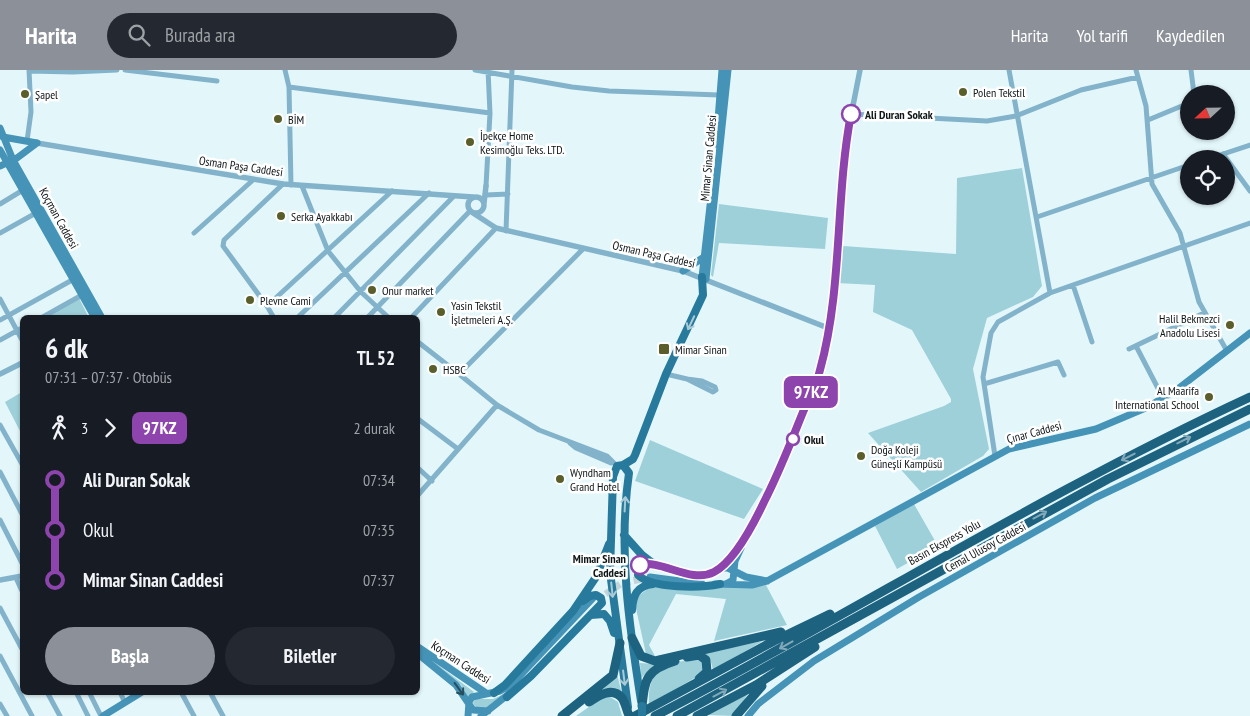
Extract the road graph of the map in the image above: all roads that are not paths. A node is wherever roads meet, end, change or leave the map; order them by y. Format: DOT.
graph roads {
  1 [pos="29,70"];
  2 [pos="117,70"];
  3 [pos="125,70"];
  4 [pos="284,70"];
  5 [pos="474,70"];
  6 [pos="512,70"];
  7 [pos="722,70"];
  8 [pos="728,70"];
  9 [pos="860,70"];
  10 [pos="1010,70"];
  11 [pos="1136,70"];
  12 [pos="1191,70"];
  13 [pos="488,71"];
  14 [pos="512,77"];
  15 [pos="1138,77"];
  16 [pos="217,81"];
  17 [pos="1193,85"];
  18 [pos="289,87"];
  19 [pos="719,95"];
  20 [pos="1180,107"];
  21 [pos="490,113"];
  22 [pos="851,114"];
  23 [pos="1016,116"];
  24 [pos="1148,120"];
  25 [pos="0,128"];
  26 [pos="3,137"];
  27 [pos="27,141"];
  28 [pos="37,143"];
  29 [pos="1250,145"];
  30 [pos="0,150"];
  31 [pos="1235,150"];
  32 [pos="5,162"];
  33 [pos="1180,168"];
  34 [pos="1235,170"];
  35 [pos="1151,178"];
  36 [pos="253,180"];
  37 [pos="283,184"];
  38 [pos="291,185"];
  39 [pos="302,186"];
  40 [pos="486,186"];
  41 [pos="23,190"];
  42 [pos="392,191"];
  43 [pos="1250,191"];
  44 [pos="429,192"];
  45 [pos="508,194"];
  46 [pos="486,195"];
  47 [pos="453,197"];
  48 [pos="475,197"];
  49 [pos="0,204"];
  50 [pos="484,206"];
  51 [pos="470,211"];
  52 [pos="36,213"];
  53 [pos="1037,216"];
  54 [pos="1250,223"];
  55 [pos="496,228"];
  56 [pos="506,231"];
  57 [pos="0,233"];
  58 [pos="194,233"];
  59 [pos="1185,246"];
  60 [pos="583,249"];
  61 [pos="328,251"];
  62 [pos="704,257"];
  63 [pos="683,271"];
  64 [pos="345,273"];
  65 [pos="704,278"];
  66 [pos="74,279"];
  67 [pos="1073,285"];
  68 [pos="361,292"];
  69 [pos="1050,293"];
  70 [pos="82,294"];
  71 [pos="0,299"];
  72 [pos="267,306"];
  73 [pos="378,307"];
  74 [pos="1204,313"];
  75 [pos="9,315"];
  76 [pos="46,315"];
  77 [pos="98,315"];
  78 [pos="98,315"];
  79 [pos="272,315"];
  80 [pos="301,315"];
  81 [pos="337,315"];
  82 [pos="370,315"];
  83 [pos="385,315"];
  84 [pos="415,315"];
  85 [pos="0,320"];
  86 [pos="828,328"];
  87 [pos="20,329"];
  88 [pos="1250,333"];
  89 [pos="0,340"];
  90 [pos="1092,342"];
  91 [pos="420,344"];
  92 [pos="1136,346"];
  93 [pos="1129,349"];
  94 [pos="1227,351"];
  95 [pos="20,364"];
  96 [pos="0,374"];
  97 [pos="459,374"];
  98 [pos="666,374"];
  99 [pos="1064,375"];
  100 [pos="687,380"];
  101 [pos="984,384"];
  102 [pos="1250,397"];
  103 [pos="1163,398"];
  104 [pos="497,405"];
  105 [pos="1250,409"];
  106 [pos="420,420"];
  107 [pos="1250,424"];
  108 [pos="0,425"];
  109 [pos="2,433"];
  110 [pos="458,449"];
  111 [pos="995,456"];
  112 [pos="20,461"];
  113 [pos="618,465"];
  114 [pos="420,470"];
  115 [pos="0,472"];
  116 [pos="432,481"];
  117 [pos="420,493"];
  118 [pos="20,510"];
  119 [pos="0,520"];
  120 [pos="750,530"];
  121 [pos="624,535"];
  122 [pos="610,542"];
  123 [pos="20,559"];
  124 [pos="657,566"];
  125 [pos="720,568"];
  126 [pos="734,570"];
  127 [pos="0,573"];
  128 [pos="642,574"];
  129 [pos="709,574"];
  130 [pos="20,577"];
  131 [pos="16,578"];
  132 [pos="650,578"];
  133 [pos="904,578"];
  134 [pos="2,580"];
  135 [pos="767,581"];
  136 [pos="657,584"];
  137 [pos="723,584"];
  138 [pos="20,587"];
  139 [pos="890,598"];
  140 [pos="0,608"];
  141 [pos="573,611"];
  142 [pos="589,616"];
  143 [pos="826,616"];
  144 [pos="630,622"];
  145 [pos="632,638"];
  146 [pos="620,643"];
  147 [pos="20,645"];
  148 [pos="420,648"];
  149 [pos="0,656"];
  150 [pos="420,656"];
  151 [pos="793,660"];
  152 [pos="686,688"];
  153 [pos="490,693"];
  154 [pos="20,694"];
  155 [pos="21,695"];
  156 [pos="49,695"];
  157 [pos="78,695"];
  158 [pos="91,695"];
  159 [pos="121,695"];
  160 [pos="137,695"];
  161 [pos="183,695"];
  162 [pos="212,695"];
  163 [pos="507,697"];
  164 [pos="125,703"];
  165 [pos="0,704"];
  166 [pos="469,706"];
  167 [pos="642,706"];
  168 [pos="488,710"];
  169 [pos="631,715"];
  170 [pos="7,716"];
  171 [pos="32,716"];
  172 [pos="60,716"];
  173 [pos="88,716"];
  174 [pos="102,716"];
  175 [pos="194,716"];
  176 [pos="223,716"];
  177 [pos="468,716"];
  178 [pos="481,716"];
  179 [pos="562,716"];
  180 [pos="571,716"];
  181 [pos="642,716"];
  182 [pos="655,716"];
  183 [pos="677,716"];
  184 [pos="697,716"];
  185 [pos="736,716"];
  186 [pos="748,716"];
  1 -- 2 [label="street"];
  1 -- 27 [label="street"];
  3 -- 16 [label="street"];
  4 -- 18 [label="street"];
  5 -- 13 [label="street"];
  6 -- 14 [label="street"];
  7 -- 19 [label="main road, Mimar Sinan Caddesi"];
  8 -- 65 [label="main road, Mimar Sinan Caddesi"];
  9 -- 22 [label="street"];
  10 -- 23 [label="street"];
  11 -- 15 [label="street"];
  12 -- 17 [label="street"];
  13 -- 14 [label="street"];
  13 -- 21 [label="street"];
  14 -- 19 [label="street"];
  14 -- 45 [label="street"];
  15 -- 23 [label="street"];
  15 -- 24 [label="street"];
  18 -- 21 [label="street"];
  18 -- 38 [label="street"];
  19 -- 62 [label="main road, Mimar Sinan Caddesi"];
  20 -- 24 [label="street"];
  21 -- 40 [label="street"];
  22 -- 23 [label="street"];
  22 -- 86 [label="street"];
  23 -- 53 [label="street"];
  24 -- 35 [label="street"];
  25 -- 26 [label="main road, Koçman Caddesi"];
  26 -- 27 [label="main road, Osman Paşa Caddesi"];
  26 -- 32 [label="main road, Koçman Caddesi"];
  27 -- 28 [label="main road, Osman Paşa Caddesi"];
  28 -- 32 [label="main road"];
  28 -- 36 [label="street, Osman Paşa Caddesi"];
  29 -- 31 [label="street"];
  30 -- 32 [label="main road"];
  32 -- 41 [label="main road, Koçman Caddesi"];
  32 -- 77 [label="main road, Koçman Caddesi"];
  33 -- 35 [label="street"];
  34 -- 43 [label="street"];
  35 -- 53 [label="street"];
  35 -- 59 [label="street"];
  36 -- 37 [label="street, Osman Paşa Caddesi"];
  36 -- 58 [label="street"];
  37 -- 38 [label="street, Osman Paşa Caddesi"];
  37 -- 72 [label="street"];
  38 -- 39 [label="street, Osman Paşa Caddesi"];
  39 -- 42 [label="street, Osman Paşa Caddesi"];
  39 -- 61 [label="street"];
  40 -- 46 [label="street"];
  40 -- 48 [label="street"];
  41 -- 49 [label="street"];
  41 -- 52 [label="main road, Koçman Caddesi"];
  42 -- 44 [label="street, Osman Paşa Caddesi"];
  42 -- 61 [label="street"];
  44 -- 47 [label="street, Osman Paşa Caddesi"];
  44 -- 64 [label="street"];
  45 -- 46 [label="street"];
  45 -- 56 [label="street"];
  46 -- 50 [label="street"];
  47 -- 48 [label="street, Osman Paşa Caddesi"];
  47 -- 51 [label="street, Osman Paşa Caddesi"];
  47 -- 68 [label="street"];
  48 -- 50 [label="street"];
  48 -- 51 [label="street"];
  50 -- 51 [label="street"];
  50 -- 55 [label="street"];
  51 -- 55 [label="street, Osman Paşa Caddesi"];
  51 -- 73 [label="street"];
  52 -- 57 [label="street"];
  52 -- 66 [label="main road, Koçman Caddesi"];
  53 -- 69 [label="street"];
  54 -- 59 [label="street"];
  55 -- 56 [label="street, Osman Paşa Caddesi"];
  55 -- 84 [label="street"];
  56 -- 60 [label="street, Osman Paşa Caddesi"];
  59 -- 67 [label="street"];
  59 -- 74 [label="street"];
  60 -- 63 [label="street, Osman Paşa Caddesi"];
  60 -- 97 [label="street"];
  61 -- 64 [label="street"];
  61 -- 72 [label="street"];
  62 -- 63 [label="main road"];
  62 -- 65 [label="main road, Mimar Sinan Caddesi"];
  63 -- 65 [label="street, Osman Paşa Caddesi"];
  64 -- 68 [label="street"];
  64 -- 80 [label="street"];
  65 -- 86 [label="street, Osman Paşa Caddesi"];
  65 -- 98 [label="main road, one-way"];
  66 -- 70 [label="main road, Koçman Caddesi"];
  66 -- 75 [label="street"];
  67 -- 69 [label="street"];
  67 -- 90 [label="street"];
  68 -- 73 [label="street"];
  68 -- 81 [label="street"];
  69 -- 101 [label="street"];
  70 -- 76 [label="street"];
  70 -- 78 [label="main road, Koçman Caddesi"];
  71 -- 75 [label="street"];
  72 -- 79 [label="street"];
  73 -- 82 [label="street"];
  73 -- 83 [label="street"];
  74 -- 92 [label="street"];
  74 -- 94 [label="street"];
  75 -- 85 [label="street"];
  75 -- 87 [label="street"];
  86 -- 120 [label="street"];
  87 -- 89 [label="street"];
  88 -- 94 [label="main road, Çınar Caddesi"];
  91 -- 97 [label="street"];
  92 -- 93 [label="street"];
  92 -- 103 [label="street"];
  94 -- 103 [label="main road, Çınar Caddesi"];
  95 -- 96 [label="street"];
  97 -- 104 [label="street"];
  98 -- 100 [label="street"];
  98 -- 113 [label="main road"];
  99 -- 101 [label="street"];
  100 -- 100 [label="street"];
  101 -- 111 [label="street"];
  102 -- 133 [label="highway, Basın Ekspress Yolu, one-way"];
  103 -- 111 [label="main road, Çınar Caddesi"];
  104 -- 110 [label="street"];
  104 -- 113 [label="street"];
  139 -- 105 [label="highway, Basın Ekspress Yolu, one-way"];
  106 -- 110 [label="street"];
  107 -- 186 [label="main road, Cemal Ulusoy Caddesi"];
  108 -- 109 [label="street"];
  109 -- 112 [label="street"];
  110 -- 116 [label="street"];
  111 -- 135 [label="main road, Çınar Caddesi"];
  121 -- 113 [label="main road, one-way"];
  113 -- 122 [label="main road"];
  114 -- 116 [label="street"];
  115 -- 118 [label="street"];
  116 -- 117 [label="street"];
  119 -- 123 [label="street"];
  120 -- 125 [label="main road"];
  120 -- 126 [label="main road"];
  121 -- 124 [label="main road"];
  121 -- 144 [label="main road"];
  122 -- 141 [label="main road"];
  122 -- 146 [label="main road, one-way"];
  124 -- 129 [label="main road"];
  124 -- 136 [label="main road"];
  125 -- 126 [label="main road"];
  125 -- 129 [label="main road"];
  126 -- 135 [label="main road"];
  126 -- 137 [label="main road"];
  127 -- 134 [label="street"];
  128 -- 129 [label="main road"];
  130 -- 131 [label="street"];
  131 -- 134 [label="street"];
  131 -- 138 [label="street"];
  132 -- 137 [label="main road, Çınar Caddesi"];
  133 -- 143 [label="highway"];
  133 -- 182 [label="highway, Basın Ekspress Yolu, one-way"];
  135 -- 137 [label="main road, Çınar Caddesi"];
  136 -- 137 [label="main road"];
  136 -- 144 [label="main road"];
  139 -- 151 [label="highway"];
  183 -- 139 [label="highway, Basın Ekspress Yolu, one-way"];
  140 -- 147 [label="street"];
  141 -- 142 [label="main road"];
  141 -- 153 [label="main road"];
  142 -- 146 [label="main road"];
  142 -- 163 [label="main road"];
  143 -- 145 [label="highway"];
  143 -- 152 [label="highway"];
  144 -- 145 [label="main road"];
  145 -- 167 [label="main road"];
  146 -- 169 [label="main road, one-way"];
  146 -- 179 [label="highway"];
  148 -- 153 [label="main road, Koçman Caddesi"];
  149 -- 154 [label="street"];
  150 -- 166 [label="main road, Koçman Caddesi, one-way"];
  151 -- 184 [label="highway"];
  151 -- 185 [label="highway"];
  152 -- 167 [label="highway"];
  152 -- 169 [label="highway"];
  153 -- 163 [label="main road"];
  153 -- 166 [label="main road"];
  155 -- 171 [label="street"];
  156 -- 172 [label="street"];
  157 -- 173 [label="street"];
  158 -- 174 [label="street"];
  159 -- 164 [label="street"];
  160 -- 164 [label="main road"];
  161 -- 175 [label="street"];
  162 -- 176 [label="street"];
  163 -- 168 [label="main road"];
  164 -- 174 [label="main road"];
  165 -- 170 [label="street"];
  166 -- 168 [label="main road"];
  166 -- 177 [label="main road"];
  167 -- 181 [label="main road, bridge"];
  168 -- 178 [label="main road"];
  169 -- 180 [label="highway"];
}
